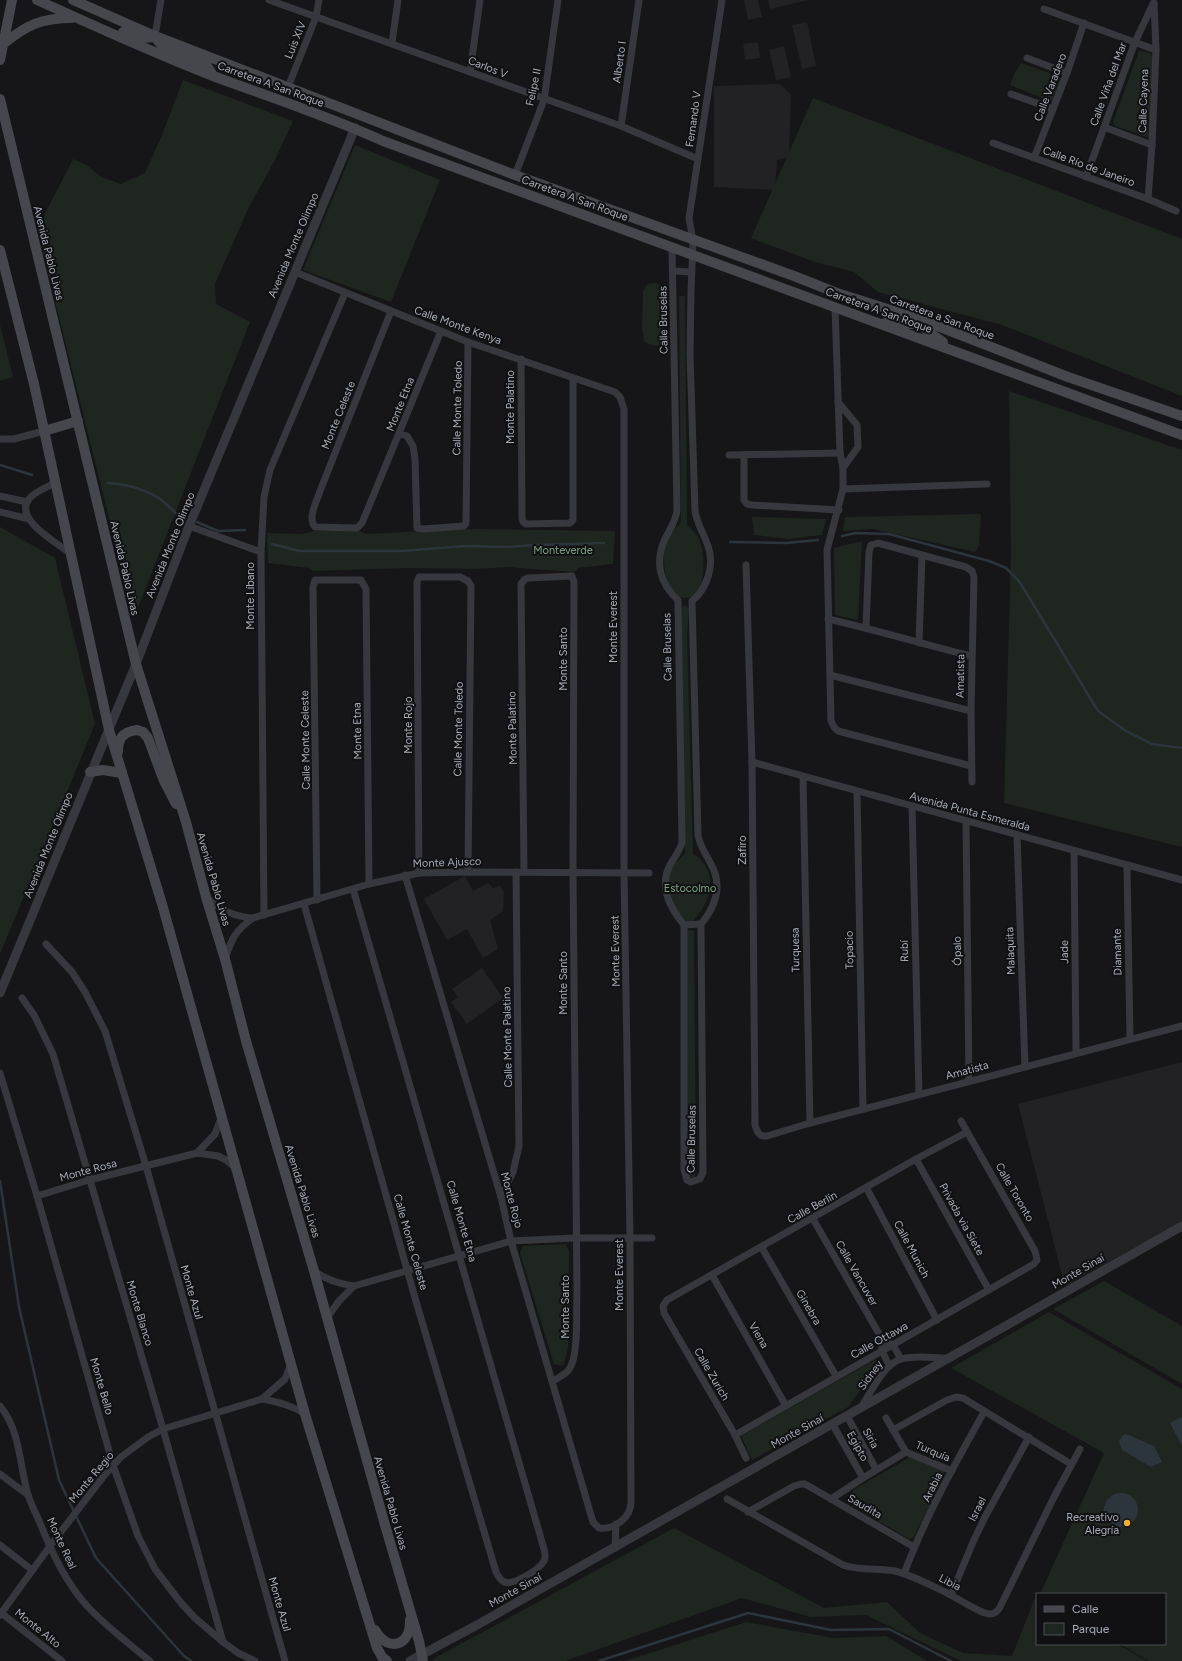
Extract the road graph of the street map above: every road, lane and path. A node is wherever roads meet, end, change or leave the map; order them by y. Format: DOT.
graph roads {
  1 [pos="12,0"];
  2 [pos="36,0"];
  3 [pos="73,0"];
  4 [pos="161,0"];
  5 [pos="269,0"];
  6 [pos="319,0"];
  7 [pos="398,0"];
  8 [pos="480,0"];
  9 [pos="558,0"];
  10 [pos="639,0"];
  11 [pos="722,0"];
  12 [pos="1154,2"];
  13 [pos="1044,9"];
  14 [pos="316,17"];
  15 [pos="81,20"];
  16 [pos="1084,23"];
  17 [pos="155,36"];
  18 [pos="1135,42"];
  19 [pos="392,43"];
  20 [pos="3,44"];
  21 [pos="1156,50"];
  22 [pos="1027,58"];
  23 [pos="0,60"];
  24 [pos="470,72"];
  25 [pos="1067,74"];
  26 [pos="213,76"];
  27 [pos="288,87"];
  28 [pos="1011,94"];
  29 [pos="0,99"];
  30 [pos="544,100"];
  31 [pos="1053,109"];
  32 [pos="621,126"];
  33 [pos="1104,127"];
  34 [pos="355,128"];
  35 [pos="993,143"];
  36 [pos="1152,145"];
  37 [pos="1034,158"];
  38 [pos="698,159"];
  39 [pos="515,175"];
  40 [pos="1086,177"];
  41 [pos="1148,200"];
  42 [pos="1176,211"];
  43 [pos="693,241"];
  44 [pos="672,248"];
  45 [pos="0,250"];
  46 [pos="692,256"];
  47 [pos="673,271"];
  48 [pos="295,272"];
  49 [pos="691,272"];
  50 [pos="345,293"];
  51 [pos="835,307"];
  52 [pos="392,311"];
  53 [pos="922,320"];
  54 [pos="882,324"];
  55 [pos="441,331"];
  56 [pos="468,342"];
  57 [pos="950,349"];
  58 [pos="521,359"];
  59 [pos="573,378"];
  60 [pos="615,392"];
  61 [pos="838,402"];
  62 [pos="1182,416"];
  63 [pos="78,421"];
  64 [pos="44,431"];
  65 [pos="400,434"];
  66 [pos="1182,435"];
  67 [pos="0,439"];
  68 [pos="840,453"];
  69 [pos="729,455"];
  70 [pos="744,455"];
  71 [pos="843,468"];
  72 [pos="55,483"];
  73 [pos="987,484"];
  74 [pos="843,489"];
  75 [pos="0,496"];
  76 [pos="27,502"];
  77 [pos="839,510"];
  78 [pos="0,512"];
  79 [pos="29,519"];
  80 [pos="190,526"];
  81 [pos="357,528"];
  82 [pos="261,552"];
  83 [pos="70,553"];
  84 [pos="922,556"];
  85 [pos="746,566"];
  86 [pos="419,577"];
  87 [pos="315,580"];
  88 [pos="521,584"];
  89 [pos="678,600"];
  90 [pos="692,601"];
  91 [pos="828,619"];
  92 [pos="866,628"];
  93 [pos="919,643"];
  94 [pos="971,656"];
  95 [pos="136,664"];
  96 [pos="830,675"];
  97 [pos="971,711"];
  98 [pos="109,730"];
  99 [pos="118,758"];
  100 [pos="752,762"];
  101 [pos="971,766"];
  102 [pos="90,772"];
  103 [pos="122,773"];
  104 [pos="803,777"];
  105 [pos="972,782"];
  106 [pos="857,792"];
  107 [pos="912,806"];
  108 [pos="966,821"];
  109 [pos="186,822"];
  110 [pos="1017,835"];
  111 [pos="1074,850"];
  112 [pos="1127,865"];
  113 [pos="468,872"];
  114 [pos="516,872"];
  115 [pos="524,872"];
  116 [pos="573,872"];
  117 [pos="419,873"];
  118 [pos="624,873"];
  119 [pos="649,873"];
  120 [pos="405,875"];
  121 [pos="1182,880"];
  122 [pos="369,884"];
  123 [pos="353,889"];
  124 [pos="206,897"];
  125 [pos="317,900"];
  126 [pos="304,904"];
  127 [pos="264,915"];
  128 [pos="253,918"];
  129 [pos="701,924"];
  130 [pos="684,925"];
  131 [pos="46,944"];
  132 [pos="225,959"];
  133 [pos="0,993"];
  134 [pos="22,998"];
  135 [pos="1182,1026"];
  136 [pos="1130,1040"];
  137 [pos="1076,1053"];
  138 [pos="1025,1067"];
  139 [pos="0,1073"];
  140 [pos="970,1081"];
  141 [pos="919,1094"];
  142 [pos="863,1109"];
  143 [pos="222,1115"];
  144 [pos="961,1121"];
  145 [pos="810,1123"];
  146 [pos="967,1132"];
  147 [pos="758,1133"];
  148 [pos="196,1153"];
  149 [pos="916,1160"];
  150 [pos="146,1166"];
  151 [pos="237,1169"];
  152 [pos="89,1180"];
  153 [pos="867,1189"];
  154 [pos="37,1196"];
  155 [pos="501,1197"];
  156 [pos="813,1219"];
  157 [pos="1182,1226"];
  158 [pos="575,1238"];
  159 [pos="630,1238"];
  160 [pos="652,1238"];
  161 [pos="511,1241"];
  162 [pos="762,1248"];
  163 [pos="460,1255"];
  164 [pos="1034,1264"];
  165 [pos="314,1271"];
  166 [pos="408,1271"];
  167 [pos="712,1275"];
  168 [pos="354,1286"];
  169 [pos="989,1290"];
  170 [pos="666,1300"];
  171 [pos="327,1318"];
  172 [pos="937,1320"];
  173 [pos="882,1339"];
  174 [pos="893,1345"];
  175 [pos="882,1351"];
  176 [pos="950,1358"];
  177 [pos="901,1359"];
  178 [pos="291,1364"];
  179 [pos="889,1365"];
  180 [pos="836,1376"];
  181 [pos="553,1381"];
  182 [pos="262,1400"];
  183 [pos="0,1406"];
  184 [pos="786,1406"];
  185 [pos="860,1408"];
  186 [pos="984,1412"];
  187 [pos="215,1413"];
  188 [pos="305,1414"];
  189 [pos="847,1416"];
  190 [pos="886,1418"];
  191 [pos="833,1424"];
  192 [pos="163,1429"];
  193 [pos="893,1430"];
  194 [pos="735,1435"];
  195 [pos="1029,1437"];
  196 [pos="1080,1449"];
  197 [pos="906,1452"];
  198 [pos="746,1458"];
  199 [pos="1071,1464"];
  200 [pos="113,1465"];
  201 [pos="876,1469"];
  202 [pos="952,1471"];
  203 [pos="0,1474"];
  204 [pos="863,1478"];
  205 [pos="28,1494"];
  206 [pos="727,1499"];
  207 [pos="831,1499"];
  208 [pos="748,1512"];
  209 [pos="616,1524"];
  210 [pos="0,1545"];
  211 [pos="50,1546"];
  212 [pos="914,1547"];
  213 [pos="614,1548"];
  214 [pos="32,1570"];
  215 [pos="904,1574"];
  216 [pos="504,1582"];
  217 [pos="951,1594"];
  218 [pos="410,1612"];
  219 [pos="1,1613"];
  220 [pos="370,1622"];
  221 [pos="223,1642"];
  222 [pos="422,1658"];
  223 [pos="62,1661"];
  224 [pos="150,1661"];
  225 [pos="255,1661"];
  226 [pos="285,1661"];
  227 [pos="387,1661"];
  228 [pos="410,1661"];
  1 -- 20 [label="main road"];
  2 -- 15 [label="main road"];
  3 -- 17 [label="main road, Carretera A San Roque"];
  4 -- 17 [label="street"];
  5 -- 14 [label="street, Carlos V"];
  6 -- 14 [label="street, Luis XIV"];
  7 -- 19 [label="street"];
  8 -- 24 [label="street"];
  9 -- 30 [label="street, Felipe II"];
  10 -- 32 [label="street, Alberto I"];
  11 -- 38 [label="street, Fernando V"];
  12 -- 18 [label="street, Calle Viña del Mar"];
  12 -- 21 [label="street, Calle Cayena"];
  13 -- 16 [label="street"];
  14 -- 19 [label="street, Carlos V"];
  14 -- 27 [label="street, Luis XIV"];
  15 -- 17 [label="main road"];
  15 -- 20 [label="main road"];
  15 -- 26 [label="main road, Carretera A San Roque"];
  16 -- 18 [label="street"];
  16 -- 25 [label="street, Calle Varadero"];
  17 -- 26 [label="main road"];
  17 -- 27 [label="main road, Carretera A San Roque"];
  18 -- 21 [label="street"];
  18 -- 33 [label="street, Calle Viña del Mar"];
  19 -- 24 [label="street, Carlos V"];
  20 -- 23 [label="main road"];
  21 -- 36 [label="street, Calle Cayena"];
  22 -- 25 [label="street"];
  24 -- 30 [label="street, Carlos V"];
  25 -- 31 [label="street, Calle Varadero"];
  26 -- 34 [label="main road, Carretera A San Roque"];
  27 -- 39 [label="main road, Carretera A San Roque"];
  28 -- 31 [label="street"];
  29 -- 63 [label="main road, Avenida Pablo Livas"];
  30 -- 32 [label="street, Carlos V"];
  30 -- 39 [label="street, Felipe II"];
  31 -- 37 [label="street, Calle Varadero"];
  32 -- 38 [label="street, Carlos V"];
  33 -- 36 [label="street"];
  33 -- 40 [label="street, Calle Viña del Mar"];
  34 -- 44 [label="main road, Carretera A San Roque"];
  34 -- 48 [label="street, Avenida Monte Olimpo"];
  35 -- 37 [label="street, Calle Río de Janeiro"];
  36 -- 41 [label="street, Calle Cayena"];
  37 -- 40 [label="street, Calle Río de Janeiro"];
  38 -- 43 [label="street, Fernando V"];
  39 -- 43 [label="main road, Carretera A San Roque"];
  40 -- 41 [label="street, Calle Río de Janeiro"];
  41 -- 42 [label="street, Calle Río de Janeiro"];
  43 -- 46 [label="street, Fernando V"];
  43 -- 53 [label="main road, Carretera a San Roque"];
  44 -- 46 [label="main road, Carretera A San Roque"];
  44 -- 47 [label="street, Calle Bruselas"];
  45 -- 64 [label="main road"];
  46 -- 49 [label="street"];
  46 -- 51 [label="main road, Carretera A San Roque"];
  47 -- 49 [label="street"];
  47 -- 89 [label="street, Calle Bruselas"];
  48 -- 50 [label="street, Calle Monte Kenya"];
  48 -- 80 [label="street, Avenida Monte Olimpo"];
  49 -- 90 [label="street"];
  50 -- 52 [label="street, Calle Monte Kenya"];
  50 -- 82 [label="street, Monte Líbano"];
  51 -- 54 [label="main road, Carretera A San Roque"];
  51 -- 61 [label="street"];
  52 -- 55 [label="street, Calle Monte Kenya"];
  52 -- 81 [label="street, Monte Celeste"];
  53 -- 54 [label="main road"];
  53 -- 57 [label="main road"];
  53 -- 62 [label="main road, Carretera a San Roque"];
  54 -- 57 [label="main road, Carretera A San Roque"];
  55 -- 56 [label="street, Calle Monte Kenya"];
  55 -- 65 [label="street, Monte Etna"];
  56 -- 58 [label="street, Calle Monte Kenya"];
  56 -- 65 [label="street, Calle Monte Toledo"];
  57 -- 66 [label="main road, Carretera A San Roque"];
  58 -- 59 [label="street, Calle Monte Kenya"];
  58 -- 59 [label="street, Monte Palatino"];
  59 -- 60 [label="street, Calle Monte Kenya"];
  60 -- 118 [label="street, Monte Everest"];
  61 -- 68 [label="street"];
  61 -- 71 [label="street"];
  63 -- 64 [label="main road"];
  63 -- 95 [label="main road, Avenida Pablo Livas"];
  64 -- 67 [label="street"];
  64 -- 72 [label="main road"];
  65 -- 81 [label="street, Monte Etna"];
  68 -- 70 [label="street"];
  68 -- 71 [label="street"];
  69 -- 70 [label="street"];
  70 -- 77 [label="street"];
  71 -- 74 [label="street"];
  72 -- 76 [label="street"];
  72 -- 83 [label="main road"];
  73 -- 74 [label="street"];
  74 -- 77 [label="street"];
  75 -- 76 [label="street"];
  76 -- 79 [label="street"];
  77 -- 91 [label="street"];
  78 -- 79 [label="street"];
  79 -- 83 [label="street"];
  80 -- 82 [label="street"];
  80 -- 95 [label="street, Avenida Monte Olimpo"];
  82 -- 127 [label="street, Monte Líbano"];
  83 -- 98 [label="main road"];
  84 -- 92 [label="street"];
  84 -- 93 [label="street"];
  84 -- 94 [label="street, Amatista"];
  85 -- 100 [label="street, Zafiro"];
  86 -- 113 [label="street, Calle Monte Toledo"];
  86 -- 117 [label="street, Monte Rojo"];
  87 -- 122 [label="street, Monte Etna"];
  87 -- 125 [label="street, Calle Monte Celeste"];
  88 -- 115 [label="street, Monte Palatino"];
  88 -- 116 [label="street, Monte Santo"];
  89 -- 90 [label="street"];
  89 -- 130 [label="street, Calle Bruselas"];
  90 -- 129 [label="street"];
  91 -- 92 [label="street"];
  91 -- 96 [label="street"];
  92 -- 93 [label="street"];
  93 -- 94 [label="street"];
  94 -- 97 [label="street, Amatista"];
  95 -- 98 [label="street, Avenida Monte Olimpo"];
  95 -- 109 [label="main road, Avenida Pablo Livas"];
  96 -- 97 [label="street"];
  96 -- 101 [label="street"];
  97 -- 101 [label="street, Amatista"];
  98 -- 99 [label="main road"];
  98 -- 102 [label="street, Avenida Monte Olimpo"];
  99 -- 103 [label="main road"];
  99 -- 109 [label="main road"];
  100 -- 104 [label="street, Avenida Punta Esmeralda"];
  100 -- 147 [label="street, Zafiro"];
  101 -- 105 [label="street, Amatista"];
  102 -- 103 [label="main road"];
  102 -- 133 [label="street, Avenida Monte Olimpo"];
  103 -- 143 [label="main road"];
  104 -- 106 [label="street, Avenida Punta Esmeralda"];
  104 -- 145 [label="street, Turquesa"];
  106 -- 107 [label="street, Avenida Punta Esmeralda"];
  106 -- 142 [label="street, Topacio"];
  107 -- 108 [label="street, Avenida Punta Esmeralda"];
  107 -- 141 [label="street, Rubí"];
  108 -- 110 [label="street, Avenida Punta Esmeralda"];
  108 -- 140 [label="street, Ópalo"];
  109 -- 124 [label="main road, Avenida Pablo Livas"];
  110 -- 111 [label="street, Avenida Punta Esmeralda"];
  110 -- 138 [label="street, Malaquita"];
  111 -- 112 [label="street, Avenida Punta Esmeralda"];
  111 -- 137 [label="street, Jade"];
  112 -- 121 [label="street, Avenida Punta Esmeralda"];
  112 -- 136 [label="street, Diamante"];
  113 -- 114 [label="street, Monte Ajusco"];
  113 -- 117 [label="street, Monte Ajusco"];
  114 -- 115 [label="street, Monte Ajusco"];
  114 -- 155 [label="street, Calle Monte Palatino"];
  115 -- 116 [label="street, Monte Ajusco"];
  116 -- 118 [label="street, Monte Ajusco"];
  116 -- 158 [label="street, Monte Santo"];
  117 -- 120 [label="street, Monte Ajusco"];
  118 -- 119 [label="street, Monte Ajusco"];
  118 -- 159 [label="street, Monte Everest"];
  120 -- 122 [label="street, Monte Ajusco"];
  120 -- 155 [label="street, Monte Rojo"];
  122 -- 123 [label="street, Monte Ajusco"];
  123 -- 125 [label="street, Monte Ajusco"];
  123 -- 163 [label="street, Calle Monte Etna"];
  124 -- 128 [label="street, Monte Ajusco"];
  124 -- 132 [label="main road, Avenida Pablo Livas"];
  125 -- 126 [label="street, Monte Ajusco"];
  126 -- 127 [label="street, Monte Ajusco"];
  126 -- 166 [label="street, Calle Monte Celeste"];
  127 -- 128 [label="street, Monte Ajusco"];
  128 -- 132 [label="street, Monte Ajusco"];
  129 -- 130 [label="street"];
  129 -- 130 [label="street, Calle Bruselas"];
  131 -- 150 [label="street, Monte Azul"];
  132 -- 165 [label="main road, Avenida Pablo Livas"];
  134 -- 152 [label="street, Monte Blanco"];
  135 -- 136 [label="street, Amatista"];
  136 -- 137 [label="street, Amatista"];
  137 -- 138 [label="street, Amatista"];
  138 -- 140 [label="street, Amatista"];
  139 -- 154 [label="street, Monte Bello"];
  140 -- 141 [label="street, Amatista"];
  141 -- 142 [label="street, Amatista"];
  142 -- 145 [label="street, Amatista"];
  143 -- 148 [label="street"];
  143 -- 151 [label="main road"];
  144 -- 146 [label="street, Calle Toronto"];
  145 -- 147 [label="street, Amatista"];
  146 -- 149 [label="street, Calle Berlín"];
  146 -- 164 [label="street, Calle Toronto"];
  148 -- 150 [label="street, Monte Rosa"];
  148 -- 151 [label="street"];
  149 -- 153 [label="street, Calle Berlín"];
  149 -- 169 [label="street, Privada via Siete"];
  150 -- 152 [label="street, Monte Rosa"];
  150 -- 187 [label="street, Monte Azul"];
  151 -- 178 [label="main road"];
  152 -- 154 [label="street, Monte Rosa"];
  152 -- 192 [label="street, Monte Blanco"];
  153 -- 156 [label="street, Calle Berlín"];
  153 -- 172 [label="street, Calle Munich"];
  154 -- 200 [label="street, Monte Bello"];
  155 -- 161 [label="street, Monte Rojo"];
  156 -- 162 [label="street, Calle Berlín"];
  156 -- 173 [label="street, Calle Vancuver"];
  157 -- 176 [label="street, Monte Sinaí"];
  158 -- 159 [label="street"];
  158 -- 161 [label="street"];
  158 -- 181 [label="street, Monte Santo"];
  159 -- 160 [label="street"];
  159 -- 209 [label="street, Monte Everest"];
  161 -- 163 [label="street"];
  161 -- 181 [label="street, Monte Rojo"];
  162 -- 167 [label="street, Calle Berlín"];
  162 -- 180 [label="street, Ginebra"];
  163 -- 166 [label="street"];
  163 -- 216 [label="street, Calle Monte Etna"];
  164 -- 169 [label="street, Calle Ottawa"];
  165 -- 168 [label="street"];
  165 -- 171 [label="main road, Avenida Pablo Livas"];
  166 -- 168 [label="street"];
  166 -- 216 [label="street, Calle Monte Celeste"];
  167 -- 170 [label="street, Calle Berlín"];
  167 -- 184 [label="street, Viena"];
  168 -- 171 [label="street"];
  169 -- 172 [label="street, Calle Ottawa"];
  170 -- 194 [label="street, Calle Zurich"];
  171 -- 218 [label="main road, Avenida Pablo Livas"];
  172 -- 174 [label="street, Calle Ottawa"];
  173 -- 174 [label="street"];
  173 -- 175 [label="street, Calle Vancuver"];
  174 -- 175 [label="street, Calle Ottawa"];
  174 -- 177 [label="street"];
  175 -- 179 [label="street"];
  175 -- 180 [label="street, Calle Ottawa"];
  176 -- 177 [label="street, Sidney"];
  176 -- 185 [label="street, Monte Sinaí"];
  177 -- 179 [label="street, Sidney"];
  178 -- 182 [label="street, Monte Regio"];
  178 -- 188 [label="main road"];
  179 -- 185 [label="street, Sidney"];
  180 -- 184 [label="street, Calle Ottawa"];
  181 -- 209 [label="street, Monte Rojo"];
  182 -- 187 [label="street, Monte Regio"];
  182 -- 188 [label="street, Monte Regio"];
  183 -- 205 [label="street, Monte Real"];
  184 -- 194 [label="street, Calle Ottawa"];
  185 -- 189 [label="street, Monte Sinaí"];
  186 -- 193 [label="street"];
  186 -- 195 [label="street"];
  186 -- 202 [label="street, Arabia"];
  187 -- 192 [label="street, Monte Regio"];
  187 -- 226 [label="street, Monte Azul"];
  188 -- 220 [label="main road"];
  189 -- 191 [label="street, Monte Sinaí"];
  189 -- 201 [label="street, Siria"];
  190 -- 193 [label="street"];
  191 -- 204 [label="street, Egipto"];
  191 -- 213 [label="street, Monte Sinaí"];
  192 -- 200 [label="street, Monte Regio"];
  192 -- 221 [label="street, Monte Blanco"];
  193 -- 197 [label="street"];
  194 -- 198 [label="street, Calle Zurich"];
  195 -- 199 [label="street"];
  195 -- 217 [label="street, Israel"];
  196 -- 199 [label="street, Libia"];
  197 -- 201 [label="street"];
  197 -- 202 [label="street, Turquía"];
  199 -- 217 [label="street, Libia"];
  200 -- 211 [label="street, Monte Regio"];
  200 -- 221 [label="street, Monte Bello"];
  201 -- 204 [label="street"];
  202 -- 212 [label="street, Arabia"];
  203 -- 205 [label="street"];
  204 -- 207 [label="street"];
  205 -- 211 [label="street, Monte Real"];
  206 -- 208 [label="street, Libia"];
  207 -- 208 [label="street, Saudita"];
  207 -- 212 [label="street, Saudita"];
  208 -- 215 [label="street, Libia"];
  209 -- 213 [label="street"];
  210 -- 214 [label="street"];
  211 -- 214 [label="street, Monte Regio"];
  211 -- 224 [label="street, Monte Real"];
  212 -- 215 [label="street, Arabia"];
  213 -- 222 [label="street, Monte Sinaí"];
  214 -- 219 [label="street, Monte Regio"];
  215 -- 217 [label="street, Libia"];
  218 -- 220 [label="main road"];
  218 -- 222 [label="main road, Avenida Pablo Livas"];
  219 -- 223 [label="street, Monte Alto"];
  220 -- 227 [label="main road"];
  221 -- 225 [label="street, Monte Bello"];
  222 -- 228 [label="street, Monte Sinaí"];
}
